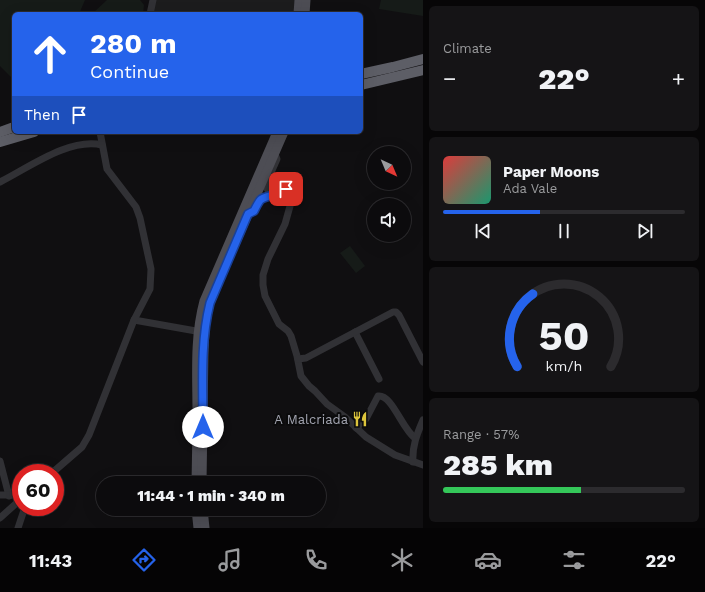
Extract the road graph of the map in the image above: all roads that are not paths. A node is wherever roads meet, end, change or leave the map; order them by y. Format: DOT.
graph roads {
  1 [pos="153,0"];
  2 [pos="299,0"];
  3 [pos="306,0"];
  4 [pos="150,12"];
  5 [pos="298,12"];
  6 [pos="304,12"];
  7 [pos="423,59"];
  8 [pos="423,70"];
  9 [pos="363,74"];
  10 [pos="363,85"];
  11 [pos="12,128"];
  12 [pos="0,132"];
  13 [pos="27,134"];
  14 [pos="276,134"];
  15 [pos="283,134"];
  16 [pos="101,139"];
  17 [pos="0,142"];
  18 [pos="275,154"];
  19 [pos="0,182"];
  20 [pos="271,194"];
  21 [pos="248,214"];
  22 [pos="134,320"];
  23 [pos="196,331"];
  24 [pos="355,332"];
  25 [pos="298,359"];
  26 [pos="423,362"];
  27 [pos="379,379"];
  28 [pos="423,420"];
  29 [pos="356,428"];
  30 [pos="415,438"];
  31 [pos="0,461"];
  32 [pos="413,462"];
  33 [pos="62,464"];
  34 [pos="423,465"];
  35 [pos="196,476"];
  36 [pos="202,476"];
  37 [pos="0,495"];
  38 [pos="9,496"];
  39 [pos="12,496"];
  40 [pos="12,506"];
  41 [pos="22,516"];
  42 [pos="197,516"];
  43 [pos="204,516"];
  44 [pos="0,518"];
  45 [pos="18,528"];
  46 [pos="198,528"];
  47 [pos="205,528"];
  1 -- 4 [label="street"];
  2 -- 5 [label="main road"];
  3 -- 6 [label="main road"];
  7 -- 9 [label="highway"];
  8 -- 10 [label="highway"];
  11 -- 12 [label="highway"];
  13 -- 17 [label="highway"];
  14 -- 35 [label="main road"];
  15 -- 18 [label="main road"];
  16 -- 19 [label="street"];
  16 -- 22 [label="street"];
  18 -- 20 [label="street"];
  18 -- 21 [label="main road"];
  20 -- 21 [label="street"];
  20 -- 25 [label="street"];
  21 -- 36 [label="main road"];
  22 -- 23 [label="street"];
  22 -- 33 [label="street"];
  24 -- 25 [label="street"];
  24 -- 26 [label="street"];
  24 -- 27 [label="street"];
  25 -- 29 [label="street"];
  28 -- 30 [label="street"];
  29 -- 30 [label="street"];
  29 -- 32 [label="street"];
  30 -- 32 [label="street"];
  31 -- 38 [label="street"];
  32 -- 34 [label="street"];
  37 -- 38 [label="street"];
  38 -- 39 [label="street"];
  40 -- 44 [label="street"];
  41 -- 45 [label="street"];
  42 -- 46 [label="main road"];
  43 -- 47 [label="main road"];
}
